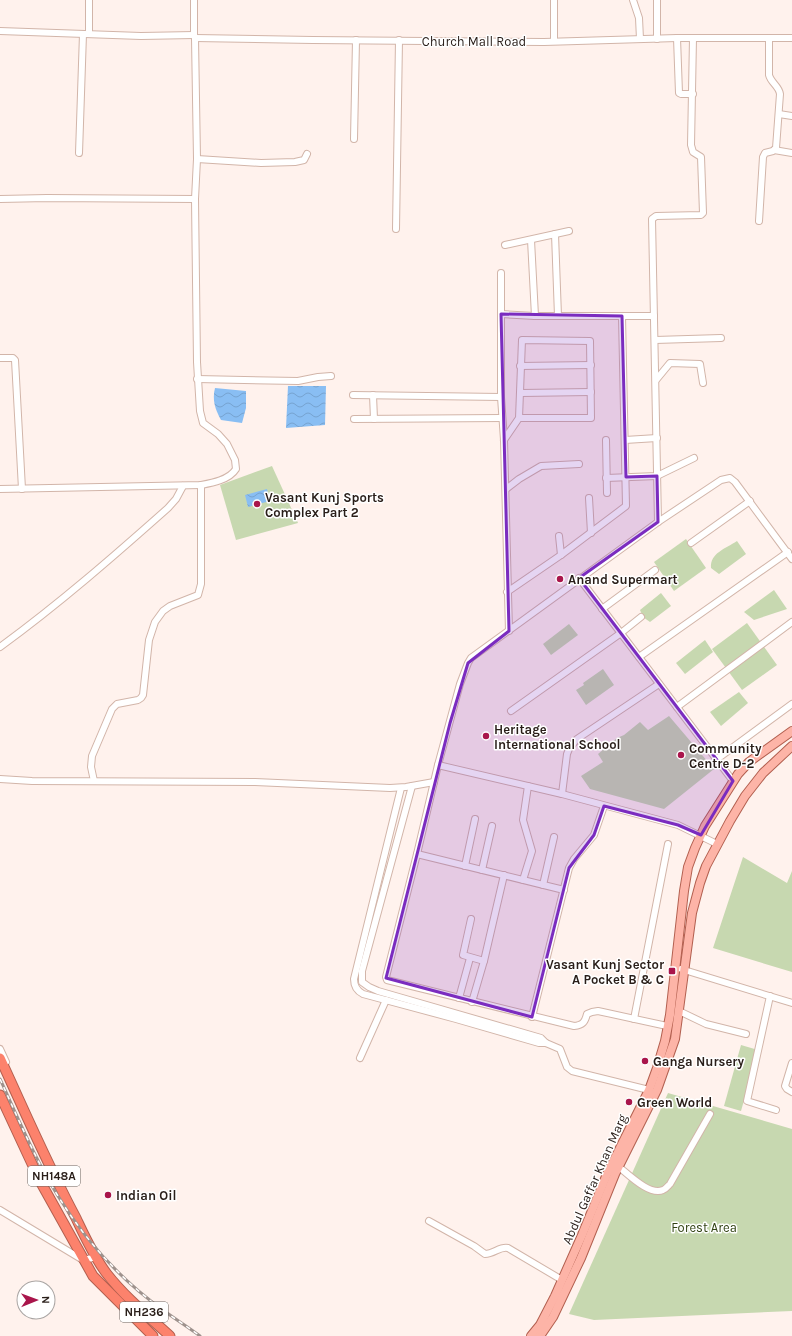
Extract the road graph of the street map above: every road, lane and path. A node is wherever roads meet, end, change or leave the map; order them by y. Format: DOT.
graph roads {
  1 [pos="88,0"];
  2 [pos="194,0"];
  3 [pos="554,0"];
  4 [pos="633,0"];
  5 [pos="657,0"];
  6 [pos="0,31"];
  7 [pos="86,34"];
  8 [pos="194,36"];
  9 [pos="677,38"];
  10 [pos="693,38"];
  11 [pos="769,38"];
  12 [pos="792,38"];
  13 [pos="640,39"];
  14 [pos="657,39"];
  15 [pos="356,40"];
  16 [pos="399,40"];
  17 [pos="554,41"];
  18 [pos="693,94"];
  19 [pos="779,114"];
  20 [pos="792,116"];
  21 [pos="354,139"];
  22 [pos="774,150"];
  23 [pos="79,152"];
  24 [pos="792,153"];
  25 [pos="307,154"];
  26 [pos="197,159"];
  27 [pos="0,199"];
  28 [pos="195,199"];
  29 [pos="759,221"];
  30 [pos="396,229"];
  31 [pos="569,231"];
  32 [pos="556,234"];
  33 [pos="531,240"];
  34 [pos="505,246"];
  35 [pos="501,273"];
  36 [pos="501,314"];
  37 [pos="534,316"];
  38 [pos="558,316"];
  39 [pos="622,316"];
  40 [pos="654,316"];
  41 [pos="721,338"];
  42 [pos="655,340"];
  43 [pos="0,358"];
  44 [pos="591,365"];
  45 [pos="520,366"];
  46 [pos="330,376"];
  47 [pos="197,379"];
  48 [pos="656,380"];
  49 [pos="702,383"];
  50 [pos="591,392"];
  51 [pos="521,393"];
  52 [pos="353,395"];
  53 [pos="373,395"];
  54 [pos="501,396"];
  55 [pos="502,418"];
  56 [pos="519,418"];
  57 [pos="354,419"];
  58 [pos="374,419"];
  59 [pos="657,438"];
  60 [pos="504,440"];
  61 [pos="606,440"];
  62 [pos="625,440"];
  63 [pos="694,458"];
  64 [pos="579,464"];
  65 [pos="657,476"];
  66 [pos="626,477"];
  67 [pos="606,478"];
  68 [pos="201,485"];
  69 [pos="183,486"];
  70 [pos="0,489"];
  71 [pos="22,489"];
  72 [pos="506,489"];
  73 [pos="606,493"];
  74 [pos="589,498"];
  75 [pos="750,501"];
  76 [pos="658,522"];
  77 [pos="590,533"];
  78 [pos="559,536"];
  79 [pos="691,543"];
  80 [pos="788,552"];
  81 [pos="560,555"];
  82 [pos="792,558"];
  83 [pos="655,570"];
  84 [pos="579,578"];
  85 [pos="507,592"];
  86 [pos="602,609"];
  87 [pos="641,617"];
  88 [pos="792,622"];
  89 [pos="509,631"];
  90 [pos="621,633"];
  91 [pos="0,647"];
  92 [pos="639,657"];
  93 [pos="659,684"];
  94 [pos="792,704"];
  95 [pos="677,707"];
  96 [pos="511,711"];
  97 [pos="792,731"];
  98 [pos="792,746"];
  99 [pos="717,759"];
  100 [pos="438,764"];
  101 [pos="0,779"];
  102 [pos="94,781"];
  103 [pos="733,781"];
  104 [pos="434,782"];
  105 [pos="412,786"];
  106 [pos="528,786"];
  107 [pos="402,788"];
  108 [pos="562,794"];
  109 [pos="604,806"];
  110 [pos="475,819"];
  111 [pos="492,826"];
  112 [pos="701,835"];
  113 [pos="554,838"];
  114 [pos="668,844"];
  115 [pos="717,844"];
  116 [pos="417,854"];
  117 [pos="465,866"];
  118 [pos="482,870"];
  119 [pos="504,876"];
  120 [pos="523,880"];
  121 [pos="543,884"];
  122 [pos="564,890"];
  123 [pos="471,919"];
  124 [pos="470,958"];
  125 [pos="484,961"];
  126 [pos="675,967"];
  127 [pos="684,970"];
  128 [pos="770,996"];
  129 [pos="459,998"];
  130 [pos="386,1000"];
  131 [pos="472,1002"];
  132 [pos="792,1003"];
  133 [pos="679,1011"];
  134 [pos="532,1017"];
  135 [pos="634,1019"];
  136 [pos="668,1026"];
  137 [pos="746,1034"];
  138 [pos="546,1043"];
  139 [pos="0,1049"];
  140 [pos="0,1058"];
  141 [pos="360,1058"];
  142 [pos="792,1063"];
  143 [pos="649,1090"];
  144 [pos="792,1092"];
  145 [pos="0,1095"];
  146 [pos="776,1110"];
  147 [pos="710,1114"];
  148 [pos="47,1159"];
  149 [pos="619,1167"];
  150 [pos="0,1210"];
  151 [pos="429,1221"];
  152 [pos="97,1257"];
  153 [pos="83,1260"];
  154 [pos="562,1280"];
  155 [pos="118,1288"];
  156 [pos="153,1336"];
  157 [pos="170,1336"];
  158 [pos="531,1336"];
  159 [pos="540,1336"];
  1 -- 7 [label="street"];
  2 -- 8 [label="street"];
  3 -- 17 [label="street"];
  4 -- 13 [label="street"];
  5 -- 14 [label="street"];
  6 -- 7 [label="street, Church Mall Road"];
  7 -- 8 [label="street, Church Mall Road"];
  7 -- 23 [label="street"];
  8 -- 15 [label="street, Church Mall Road"];
  8 -- 26 [label="street"];
  9 -- 10 [label="street, Church Mall Road"];
  9 -- 14 [label="street, Church Mall Road"];
  9 -- 18 [label="street"];
  10 -- 11 [label="street, Church Mall Road"];
  10 -- 18 [label="street"];
  11 -- 12 [label="street, Church Mall Road"];
  11 -- 19 [label="street"];
  13 -- 14 [label="street, Church Mall Road"];
  13 -- 17 [label="street, Church Mall Road"];
  15 -- 16 [label="street, Church Mall Road"];
  15 -- 21 [label="street"];
  16 -- 17 [label="street, Church Mall Road"];
  16 -- 30 [label="street"];
  18 -- 40 [label="street"];
  19 -- 20 [label="street"];
  19 -- 22 [label="street"];
  22 -- 24 [label="street"];
  22 -- 29 [label="street"];
  25 -- 26 [label="street"];
  26 -- 28 [label="street"];
  27 -- 28 [label="street"];
  28 -- 47 [label="street"];
  31 -- 32 [label="street"];
  32 -- 33 [label="street"];
  32 -- 38 [label="street"];
  33 -- 34 [label="street"];
  33 -- 37 [label="street"];
  35 -- 36 [label="street"];
  36 -- 37 [label="street"];
  36 -- 54 [label="street"];
  37 -- 38 [label="street"];
  38 -- 39 [label="street"];
  39 -- 40 [label="street"];
  39 -- 62 [label="street"];
  40 -- 42 [label="street"];
  41 -- 42 [label="street"];
  42 -- 48 [label="street"];
  43 -- 71 [label="street"];
  44 -- 45 [label="street"];
  44 -- 45 [label="street"];
  44 -- 50 [label="street"];
  45 -- 51 [label="street"];
  46 -- 47 [label="street"];
  47 -- 68 [label="street"];
  48 -- 49 [label="street"];
  48 -- 59 [label="street"];
  50 -- 51 [label="street"];
  50 -- 56 [label="street"];
  51 -- 56 [label="street"];
  52 -- 53 [label="street"];
  53 -- 54 [label="street"];
  53 -- 58 [label="street"];
  54 -- 55 [label="street"];
  55 -- 58 [label="street"];
  55 -- 60 [label="street"];
  56 -- 60 [label="street"];
  57 -- 58 [label="street"];
  59 -- 62 [label="street"];
  59 -- 65 [label="street"];
  60 -- 72 [label="street"];
  61 -- 67 [label="street"];
  62 -- 66 [label="street"];
  63 -- 65 [label="street"];
  64 -- 72 [label="street"];
  65 -- 66 [label="street"];
  65 -- 76 [label="street"];
  66 -- 67 [label="street"];
  66 -- 77 [label="street"];
  67 -- 73 [label="street"];
  68 -- 69 [label="street"];
  68 -- 102 [label="street"];
  69 -- 71 [label="street"];
  69 -- 91 [label="street"];
  70 -- 71 [label="street"];
  72 -- 85 [label="street"];
  74 -- 77 [label="street"];
  75 -- 76 [label="street"];
  75 -- 79 [label="street"];
  75 -- 80 [label="street"];
  76 -- 84 [label="street"];
  77 -- 81 [label="street"];
  78 -- 81 [label="street"];
  80 -- 82 [label="street"];
  80 -- 92 [label="street"];
  81 -- 85 [label="street"];
  83 -- 86 [label="street"];
  84 -- 86 [label="street"];
  84 -- 89 [label="street"];
  85 -- 89 [label="street"];
  86 -- 90 [label="street"];
  87 -- 90 [label="street"];
  88 -- 95 [label="street"];
  89 -- 100 [label="street"];
  90 -- 92 [label="street"];
  90 -- 96 [label="street"];
  92 -- 93 [label="street"];
  93 -- 95 [label="street"];
  93 -- 108 [label="street"];
  94 -- 99 [label="street"];
  95 -- 99 [label="street"];
  97 -- 103 [label="main road, Abdul Gaffar Khan Marg"];
  98 -- 115 [label="main road, Abdul Gaffar Khan Marg"];
  99 -- 103 [label="street"];
  100 -- 104 [label="street"];
  100 -- 106 [label="street"];
  101 -- 102 [label="street"];
  102 -- 107 [label="street"];
  103 -- 112 [label="main road, Abdul Gaffar Khan Marg"];
  104 -- 105 [label="street"];
  104 -- 116 [label="street"];
  105 -- 107 [label="street"];
  105 -- 138 [label="street"];
  106 -- 108 [label="street"];
  106 -- 120 [label="street"];
  107 -- 130 [label="street"];
  108 -- 109 [label="street"];
  109 -- 112 [label="street"];
  109 -- 122 [label="street"];
  110 -- 117 [label="street"];
  111 -- 118 [label="street"];
  112 -- 115 [label="street"];
  112 -- 126 [label="main road, Abdul Gaffar Khan Marg"];
  113 -- 121 [label="street"];
  114 -- 135 [label="street"];
  115 -- 127 [label="main road, Abdul Gaffar Khan Marg"];
  116 -- 117 [label="street"];
  116 -- 129 [label="street"];
  117 -- 118 [label="street"];
  118 -- 119 [label="street"];
  119 -- 120 [label="street"];
  119 -- 125 [label="street"];
  120 -- 121 [label="street"];
  121 -- 122 [label="street"];
  122 -- 134 [label="street"];
  123 -- 124 [label="street"];
  124 -- 125 [label="street"];
  124 -- 129 [label="street"];
  125 -- 131 [label="street"];
  126 -- 127 [label="street"];
  126 -- 136 [label="main road, Abdul Gaffar Khan Marg"];
  127 -- 128 [label="street"];
  127 -- 133 [label="main road, Abdul Gaffar Khan Marg"];
  128 -- 132 [label="street"];
  128 -- 146 [label="street"];
  129 -- 131 [label="street"];
  130 -- 138 [label="street"];
  130 -- 141 [label="street"];
  131 -- 134 [label="street"];
  133 -- 137 [label="street"];
  133 -- 149 [label="main road, Abdul Gaffar Khan Marg"];
  134 -- 135 [label="street"];
  135 -- 136 [label="street"];
  136 -- 143 [label="main road, Abdul Gaffar Khan Marg"];
  138 -- 143 [label="street"];
  139 -- 148 [label="street"];
  140 -- 148 [label="highway, NH148A"];
  142 -- 144 [label="street"];
  143 -- 154 [label="main road, Abdul Gaffar Khan Marg"];
  145 -- 153 [label="highway, NH148A"];
  147 -- 149 [label="street"];
  148 -- 152 [label="highway, NH148A"];
  149 -- 159 [label="main road, Abdul Gaffar Khan Marg"];
  150 -- 153 [label="street"];
  151 -- 154 [label="street"];
  152 -- 153 [label="street"];
  152 -- 155 [label="highway, NH148A"];
  153 -- 156 [label="highway, NH148A"];
  154 -- 158 [label="main road, Abdul Gaffar Khan Marg"];
  155 -- 157 [label="highway, NH236"];
}
